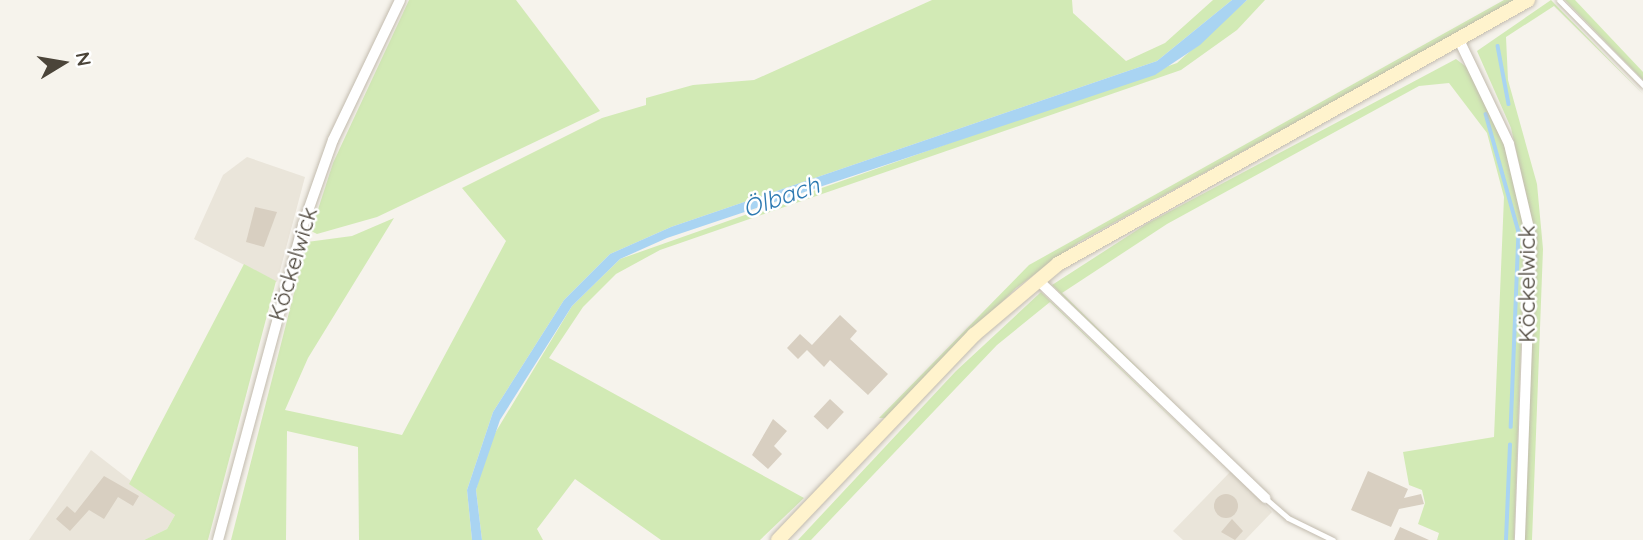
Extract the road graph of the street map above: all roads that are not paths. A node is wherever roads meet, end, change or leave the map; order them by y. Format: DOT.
graph roads {
  1 [pos="400,0"];
  2 [pos="1528,0"];
  3 [pos="1559,0"];
  4 [pos="1460,41"];
  5 [pos="1643,85"];
  6 [pos="1038,280"];
  7 [pos="1265,498"];
  8 [pos="218,540"];
  9 [pos="778,540"];
  10 [pos="1333,540"];
  11 [pos="1520,540"];
  1 -- 8 [label="street, Köckelwick"];
  2 -- 4 [label="main road"];
  3 -- 5 [label="lane"];
  4 -- 6 [label="main road"];
  4 -- 11 [label="street, Köckelwick"];
  6 -- 7 [label="street"];
  6 -- 9 [label="main road"];
  7 -- 10 [label="lane"];
}
